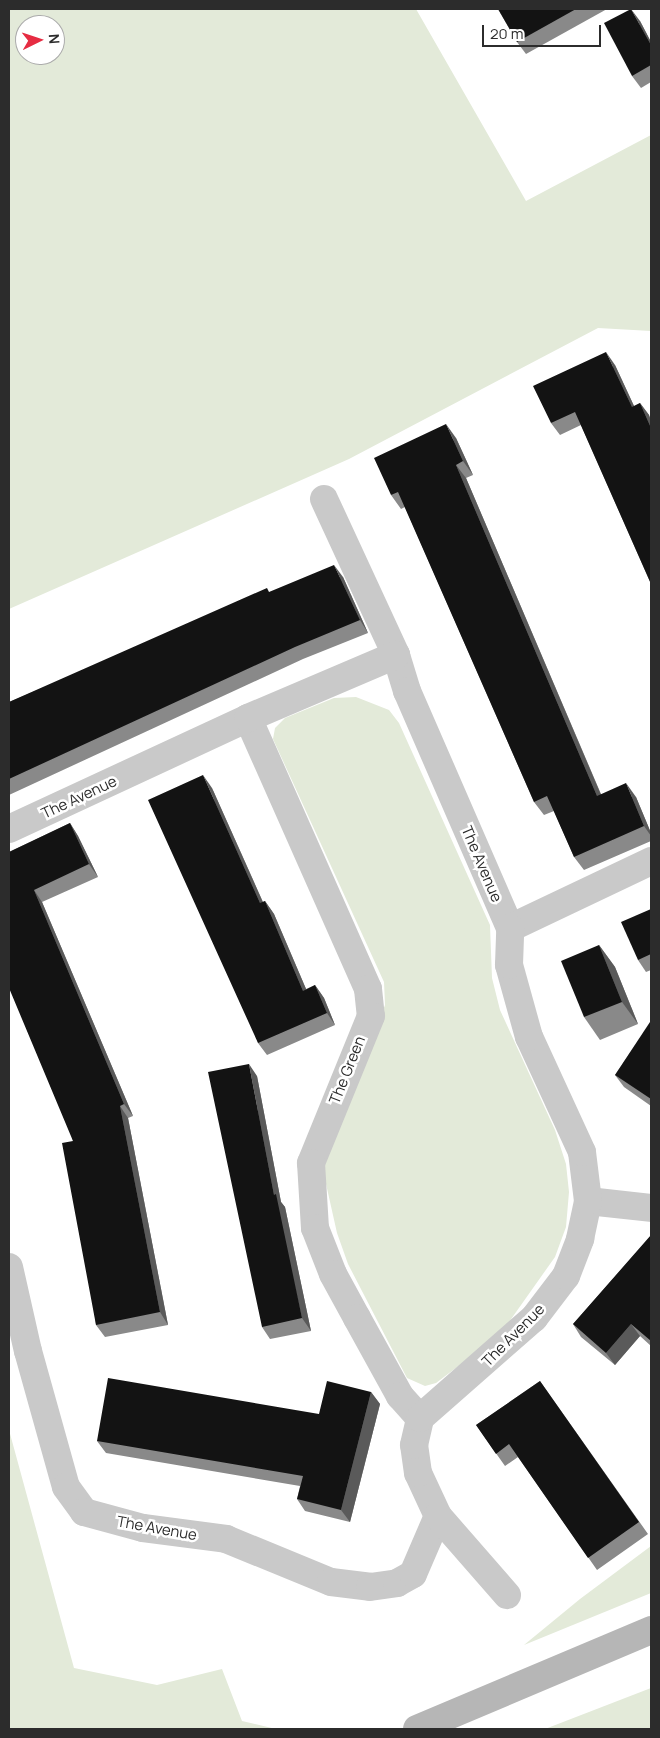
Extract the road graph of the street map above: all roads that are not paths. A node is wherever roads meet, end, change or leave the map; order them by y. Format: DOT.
graph roads {
  1 [pos="324,499"];
  2 [pos="396,655"];
  3 [pos="248,718"];
  4 [pos="9,829"];
  5 [pos="651,860"];
  6 [pos="510,928"];
  7 [pos="588,1201"];
  8 [pos="651,1208"];
  9 [pos="9,1267"];
  10 [pos="420,1418"];
  11 [pos="438,1516"];
  12 [pos="507,1595"];
  13 [pos="651,1630"];
  14 [pos="417,1729"];
  1 -- 2 [label="street, The Avenue"];
  2 -- 3 [label="street, The Avenue"];
  2 -- 6 [label="street, The Avenue"];
  3 -- 4 [label="street, The Avenue"];
  3 -- 10 [label="street, The Green"];
  5 -- 6 [label="street"];
  6 -- 7 [label="street, The Avenue"];
  7 -- 8 [label="street"];
  7 -- 10 [label="street, The Avenue"];
  9 -- 11 [label="street, The Avenue"];
  10 -- 11 [label="street"];
  11 -- 12 [label="street"];
  13 -- 14 [label="main road"];
}
